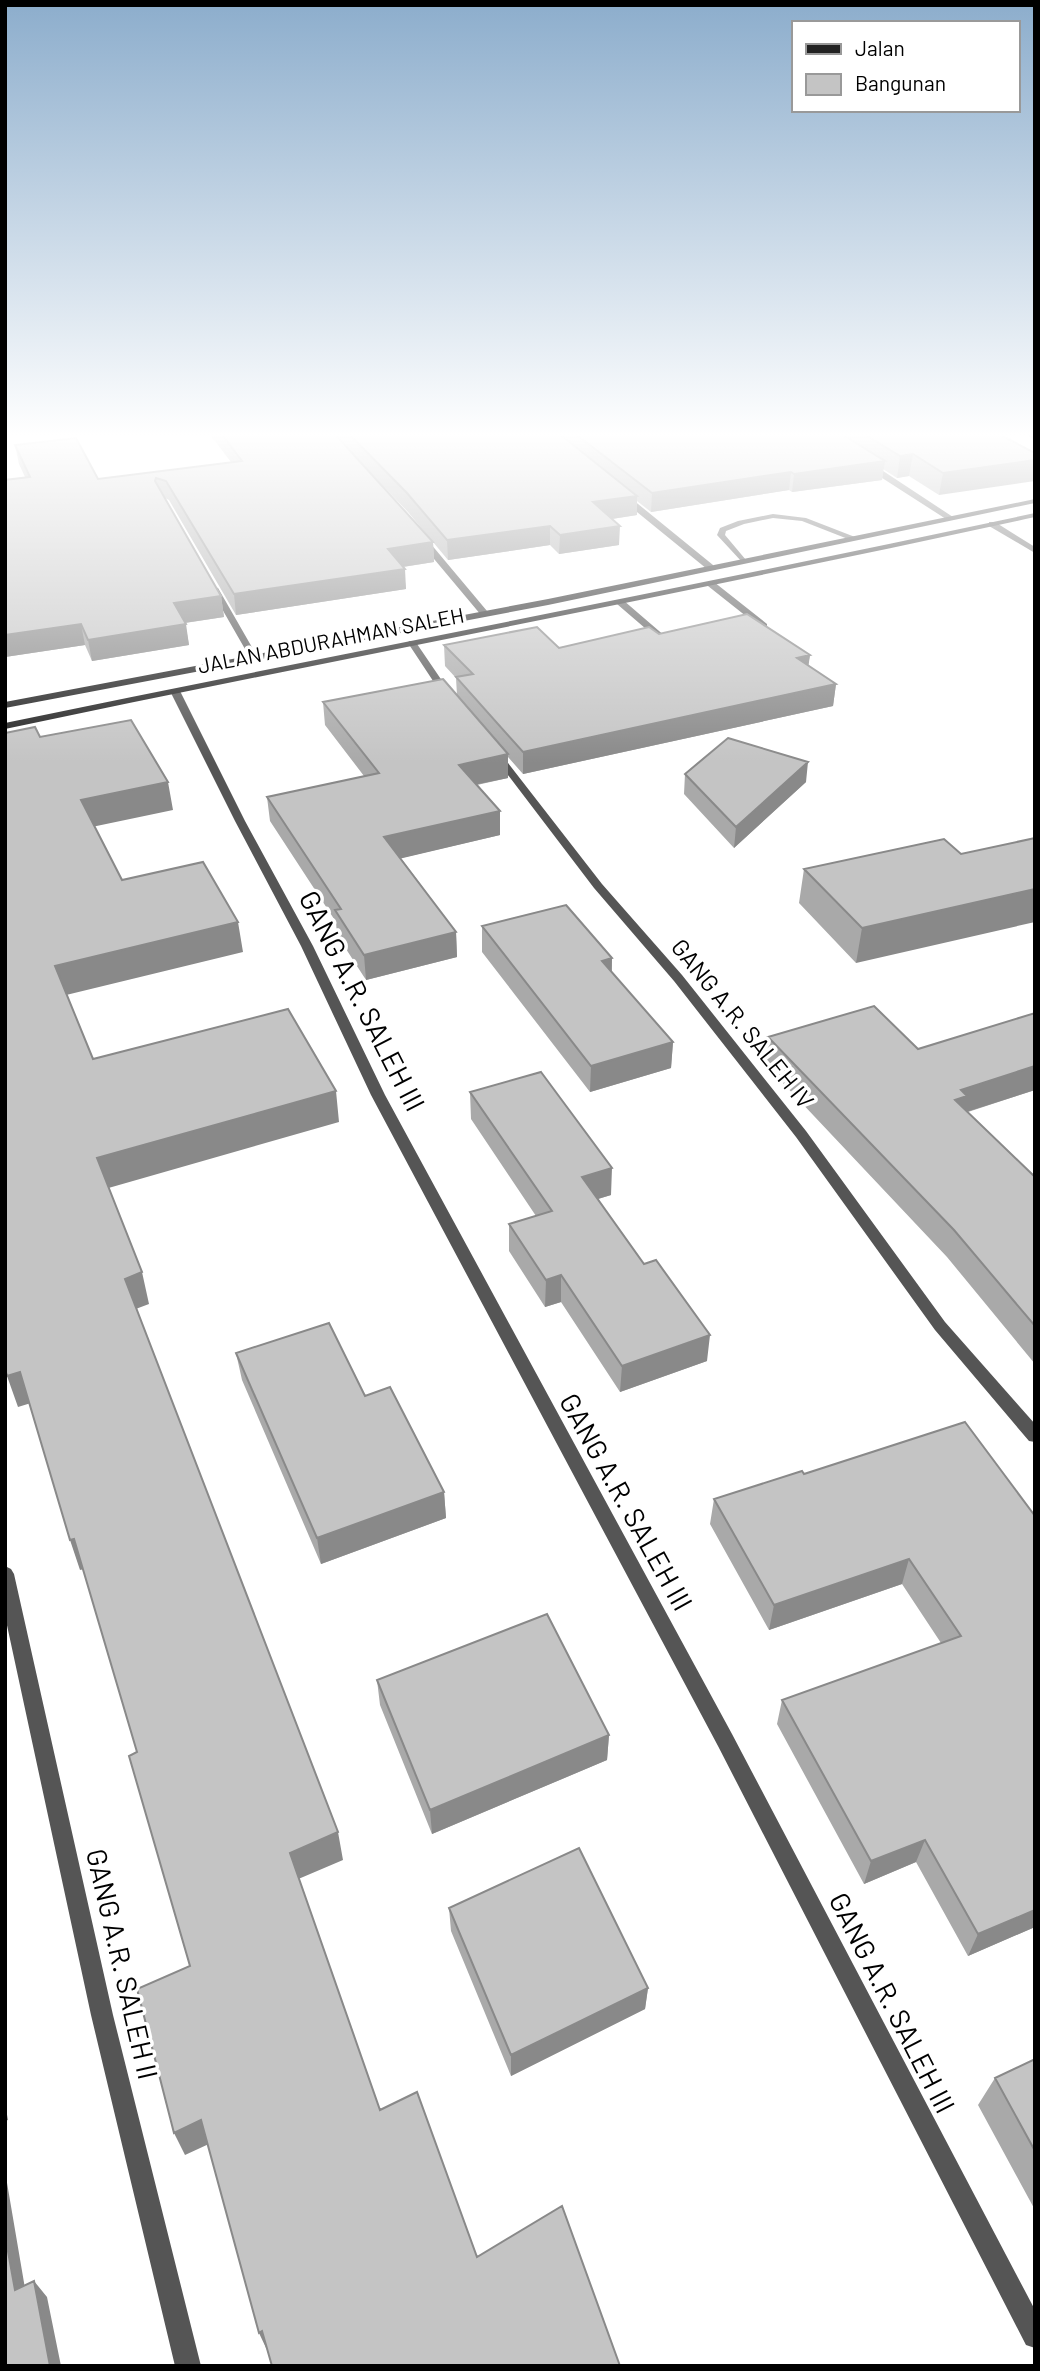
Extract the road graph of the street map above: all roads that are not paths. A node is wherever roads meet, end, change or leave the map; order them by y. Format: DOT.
graph roads {
  1 [pos="425,543"];
  2 [pos="680,543"];
  3 [pos="727,543"];
  4 [pos="824,543"];
  5 [pos="905,543"];
  6 [pos="742,560"];
  7 [pos="710,567"];
  8 [pos="711,584"];
  9 [pos="212,585"];
  10 [pos="548,602"];
  11 [pos="620,602"];
  12 [pos="484,613"];
  13 [pos="560,613"];
  14 [pos="764,626"];
  15 [pos="663,639"];
  16 [pos="412,643"];
  17 [pos="253,656"];
  18 [pos="175,691"];
  19 [pos="452,703"];
  20 [pos="5,705"];
  21 [pos="5,726"];
  22 [pos="486,742"];
  23 [pos="1035,1436"];
  24 [pos="5,1574"];
  25 [pos="1035,2336"];
  26 [pos="188,2366"];
  1 -- 12 [label="street"];
  2 -- 7 [label="street"];
  3 -- 6 [label="street"];
  4 -- 6 [label="street, JALAN ABDURAHMAN SALEH"];
  5 -- 8 [label="street, JALAN ABDURAHMAN SALEH"];
  6 -- 7 [label="street, JALAN ABDURAHMAN SALEH"];
  7 -- 10 [label="street, JALAN ABDURAHMAN SALEH"];
  8 -- 11 [label="street, JALAN ABDURAHMAN SALEH"];
  8 -- 14 [label="street"];
  9 -- 17 [label="street"];
  10 -- 12 [label="street, JALAN ABDURAHMAN SALEH"];
  10 -- 13 [label="street"];
  11 -- 13 [label="street, JALAN ABDURAHMAN SALEH"];
  11 -- 15 [label="street"];
  12 -- 17 [label="street, JALAN ABDURAHMAN SALEH"];
  13 -- 16 [label="street, JALAN ABDURAHMAN SALEH"];
  16 -- 18 [label="street, JALAN ABDURAHMAN SALEH"];
  16 -- 19 [label="street"];
  17 -- 20 [label="street, JALAN ABDURAHMAN SALEH"];
  18 -- 21 [label="street, JALAN ABDURAHMAN SALEH"];
  18 -- 25 [label="street, GANG A.R. SALEH III"];
  22 -- 23 [label="street, GANG A.R. SALEH IV"];
  24 -- 26 [label="street, GANG A.R. SALEH II"];
}
